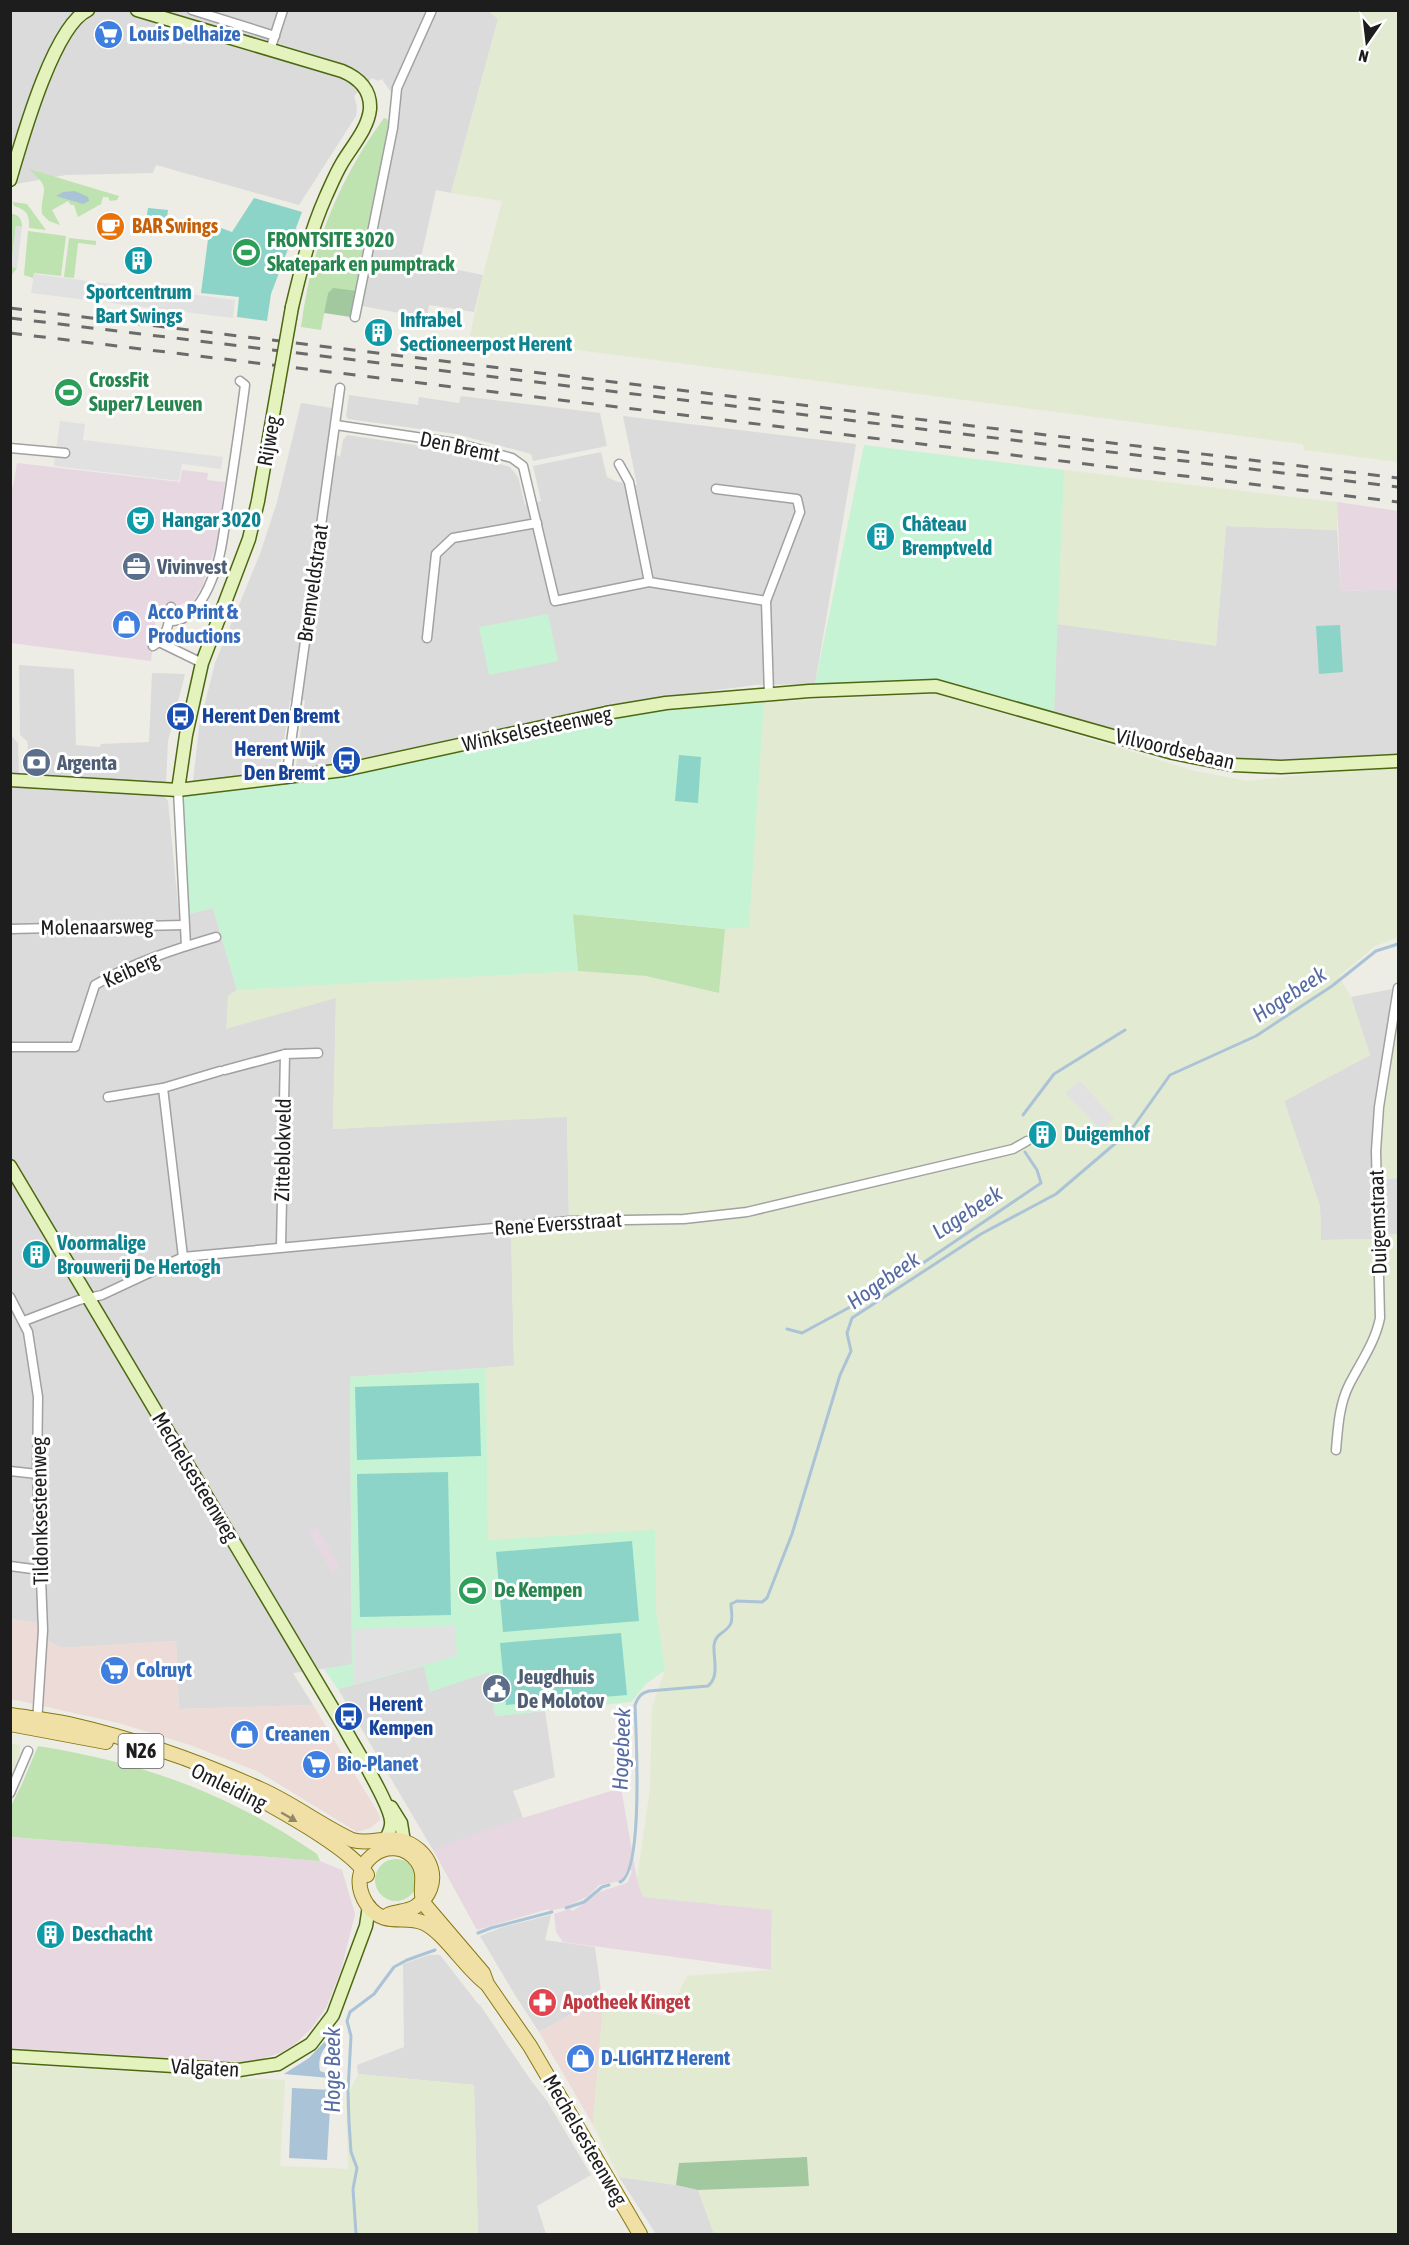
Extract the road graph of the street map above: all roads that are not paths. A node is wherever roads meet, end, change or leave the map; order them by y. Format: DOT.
graph roads {
  1 [pos="88,10"];
  2 [pos="137,10"];
  3 [pos="192,10"];
  4 [pos="283,10"];
  5 [pos="432,10"];
  6 [pos="275,36"];
  7 [pos="270,50"];
  8 [pos="10,180"];
  9 [pos="355,317"];
  10 [pos="240,381"];
  11 [pos="340,388"];
  12 [pos="336,425"];
  13 [pos="10,448"];
  14 [pos="65,453"];
  15 [pos="618,464"];
  16 [pos="716,489"];
  17 [pos="537,523"];
  18 [pos="649,582"];
  19 [pos="766,601"];
  20 [pos="171,607"];
  21 [pos="169,621"];
  22 [pos="427,638"];
  23 [pos="202,663"];
  24 [pos="769,694"];
  25 [pos="1062,720"];
  26 [pos="1398,760"];
  27 [pos="286,779"];
  28 [pos="10,780"];
  29 [pos="178,790"];
  30 [pos="184,925"];
  31 [pos="10,929"];
  32 [pos="216,937"];
  33 [pos="186,946"];
  34 [pos="1398,988"];
  35 [pos="10,1047"];
  36 [pos="318,1053"];
  37 [pos="285,1054"];
  38 [pos="163,1088"];
  39 [pos="108,1097"];
  40 [pos="1027,1141"];
  41 [pos="12,1172"];
  42 [pos="281,1246"];
  43 [pos="183,1257"];
  44 [pos="10,1297"];
  45 [pos="89,1298"];
  46 [pos="24,1322"];
  47 [pos="1336,1449"];
  48 [pos="10,1471"];
  49 [pos="37,1474"];
  50 [pos="10,1566"];
  51 [pos="40,1570"];
  52 [pos="10,1715"];
  53 [pos="10,1724"];
  54 [pos="38,1725"];
  55 [pos="28,1751"];
  56 [pos="378,1789"];
  57 [pos="10,1793"];
  58 [pos="404,1842"];
  59 [pos="383,1845"];
  60 [pos="363,1878"];
  61 [pos="431,1885"];
  62 [pos="422,1901"];
  63 [pos="369,1906"];
  64 [pos="390,1914"];
  65 [pos="350,1972"];
  66 [pos="487,1984"];
  67 [pos="530,2046"];
  68 [pos="10,2056"];
  69 [pos="640,2235"];
  1 -- 8 [label="street"];
  2 -- 7 [label="street"];
  3 -- 6 [label="street"];
  4 -- 6 [label="street"];
  5 -- 9 [label="street"];
  6 -- 7 [label="street"];
  7 -- 23 [label="street, Rijweg, bridge"];
  10 -- 21 [label="street"];
  11 -- 12 [label="street, Bremveldstraat"];
  12 -- 17 [label="street, Den Bremt"];
  12 -- 27 [label="street, Bremveldstraat"];
  13 -- 14 [label="street"];
  15 -- 18 [label="street"];
  16 -- 19 [label="street"];
  17 -- 18 [label="street, Den Bremt"];
  17 -- 22 [label="street"];
  18 -- 19 [label="street, Den Bremt"];
  19 -- 24 [label="street"];
  20 -- 21 [label="street"];
  21 -- 23 [label="street"];
  23 -- 29 [label="street, Rijweg"];
  24 -- 25 [label="street, Winkselsesteenweg"];
  24 -- 27 [label="street, Winkselsesteenweg"];
  25 -- 26 [label="street, Vilvoordsebaan"];
  27 -- 29 [label="street, Winkselsesteenweg"];
  28 -- 29 [label="street, Winkselsesteenweg"];
  29 -- 30 [label="street, Keiberg"];
  30 -- 31 [label="street, Molenaarsweg"];
  30 -- 33 [label="street, Keiberg"];
  32 -- 33 [label="street, Keiberg"];
  33 -- 35 [label="street, Keiberg"];
  34 -- 47 [label="street, Duigemstraat"];
  36 -- 37 [label="street"];
  37 -- 38 [label="street"];
  37 -- 42 [label="street, Zitteblokveld"];
  38 -- 39 [label="street"];
  38 -- 43 [label="street"];
  40 -- 42 [label="street, Rene Eversstraat"];
  41 -- 45 [label="street, Mechelsesteenweg"];
  42 -- 43 [label="street, Rene Eversstraat"];
  43 -- 45 [label="street, Rene Eversstraat"];
  44 -- 46 [label="street, Tildonksesteenweg"];
  45 -- 46 [label="street, Rene Eversstraat"];
  45 -- 56 [label="street, Mechelsesteenweg"];
  46 -- 49 [label="street, Tildonksesteenweg"];
  48 -- 49 [label="street"];
  49 -- 51 [label="street, Tildonksesteenweg"];
  50 -- 51 [label="street"];
  51 -- 54 [label="street, Tildonksesteenweg"];
  52 -- 54 [label="main road, Omleiding / N26"];
  53 -- 54 [label="main road, Omleiding / N26"];
  54 -- 59 [label="main road, Omleiding / N26"];
  54 -- 60 [label="main road, Omleiding / N26, one-way"];
  55 -- 57 [label="street"];
  56 -- 58 [label="street, Mechelsesteenweg"];
  56 -- 59 [label="street, Mechelsesteenweg"];
  58 -- 59 [label="main road, N26"];
  58 -- 61 [label="main road, N26"];
  59 -- 60 [label="main road"];
  59 -- 62 [label="main road, N26"];
  60 -- 63 [label="main road, N26"];
  60 -- 64 [label="main road, N26"];
  61 -- 62 [label="main road"];
  61 -- 67 [label="main road, Mechelsesteenweg / N26"];
  62 -- 64 [label="main road"];
  62 -- 66 [label="main road, Mechelsesteenweg / N26"];
  63 -- 64 [label="main road, N26"];
  63 -- 65 [label="street, Valgaten"];
  64 -- 65 [label="street, Valgaten"];
  64 -- 66 [label="main road, Mechelsesteenweg / N26"];
  65 -- 68 [label="street, Valgaten"];
  66 -- 67 [label="main road, Mechelsesteenweg / N26"];
  67 -- 69 [label="main road, Mechelsesteenweg / N26"];
}
